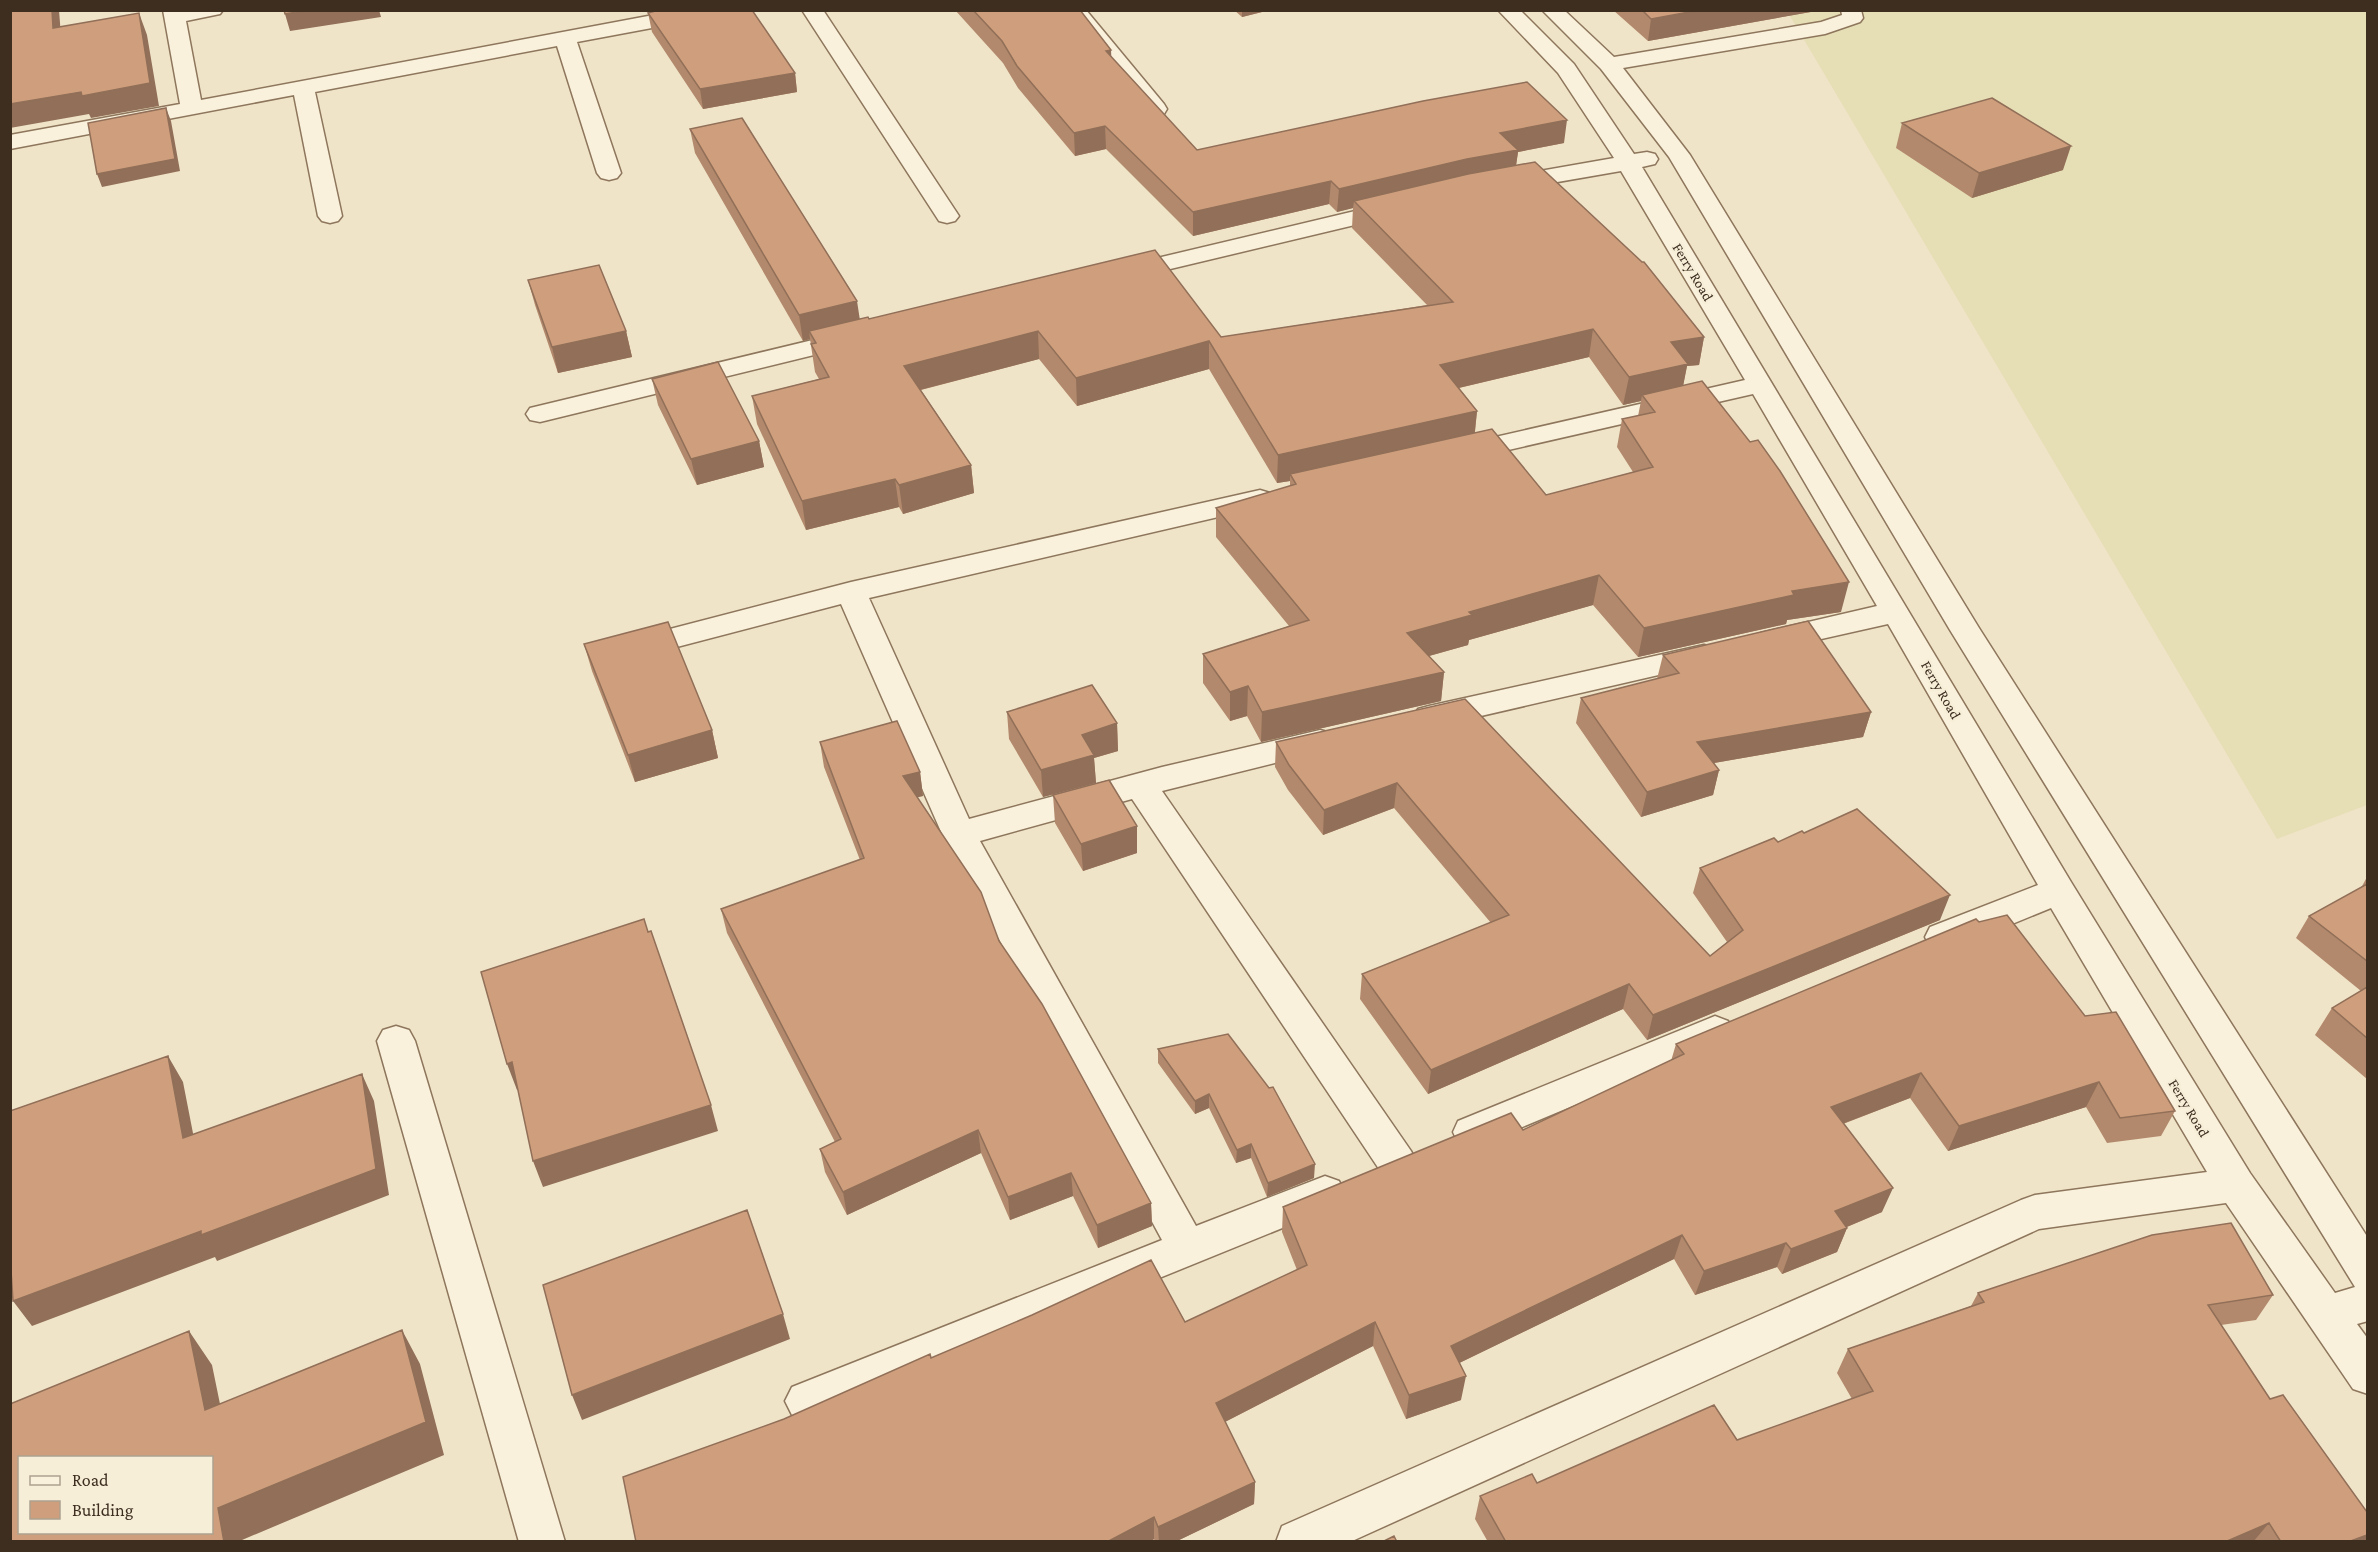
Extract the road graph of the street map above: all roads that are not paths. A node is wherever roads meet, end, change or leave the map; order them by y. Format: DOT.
graph roads {
  1 [pos="213,10"];
  2 [pos="716,10"];
  3 [pos="812,10"];
  4 [pos="1075,10"];
  5 [pos="1508,10"];
  6 [pos="1552,10"];
  7 [pos="1851,10"];
  8 [pos="173,14"];
  9 [pos="566,38"];
  10 [pos="1610,64"];
  11 [pos="303,87"];
  12 [pos="192,108"];
  13 [pos="1171,127"];
  14 [pos="10,142"];
  15 [pos="1679,155"];
  16 [pos="1627,161"];
  17 [pos="609,173"];
  18 [pos="1488,187"];
  19 [pos="1418,202"];
  20 [pos="330,216"];
  21 [pos="947,216"];
  22 [pos="1093,280"];
  23 [pos="872,333"];
  24 [pos="1759,385"];
  25 [pos="540,414"];
  26 [pos="1433,459"];
  27 [pos="1282,494"];
  28 [pos="851,592"];
  29 [pos="1896,612"];
  30 [pos="628,649"];
  31 [pos="1400,724"];
  32 [pos="1353,734"];
  33 [pos="1140,785"];
  34 [pos="959,834"];
  35 [pos="2059,891"];
  36 [pos="1911,949"];
  37 [pos="1748,1017"];
  38 [pos="396,1041"];
  39 [pos="1423,1153"];
  40 [pos="2236,1185"];
  41 [pos="1187,1248"];
  42 [pos="2367,1274"];
  43 [pos="2367,1302"];
  44 [pos="2326,1314"];
  45 [pos="2367,1375"];
  46 [pos="807,1401"];
  47 [pos="542,1542"];
  48 [pos="1298,1542"];
  1 -- 8 [label="street"];
  2 -- 9 [label="street"];
  3 -- 21 [label="street"];
  4 -- 13 [label="street"];
  5 -- 16 [label="street, Ferry Road"];
  6 -- 10 [label="street"];
  7 -- 10 [label="street"];
  8 -- 12 [label="street"];
  9 -- 11 [label="street"];
  9 -- 17 [label="street"];
  10 -- 15 [label="street"];
  11 -- 12 [label="street"];
  11 -- 20 [label="street"];
  12 -- 14 [label="street"];
  15 -- 16 [label="street"];
  15 -- 42 [label="street"];
  16 -- 18 [label="street"];
  16 -- 24 [label="street, Ferry Road"];
  19 -- 22 [label="street"];
  23 -- 25 [label="street"];
  24 -- 26 [label="street"];
  24 -- 29 [label="street, Ferry Road"];
  27 -- 28 [label="street"];
  28 -- 30 [label="street"];
  28 -- 34 [label="street"];
  29 -- 31 [label="street"];
  29 -- 35 [label="street, Ferry Road"];
  32 -- 33 [label="street"];
  33 -- 34 [label="street"];
  33 -- 39 [label="street"];
  34 -- 41 [label="street"];
  35 -- 36 [label="street"];
  35 -- 40 [label="street, Ferry Road"];
  37 -- 39 [label="street"];
  38 -- 47 [label="street"];
  39 -- 41 [label="street"];
  40 -- 44 [label="street, Ferry Road"];
  40 -- 48 [label="street"];
  41 -- 46 [label="street"];
  43 -- 44 [label="street"];
  44 -- 45 [label="street, Ferry Road"];
}
